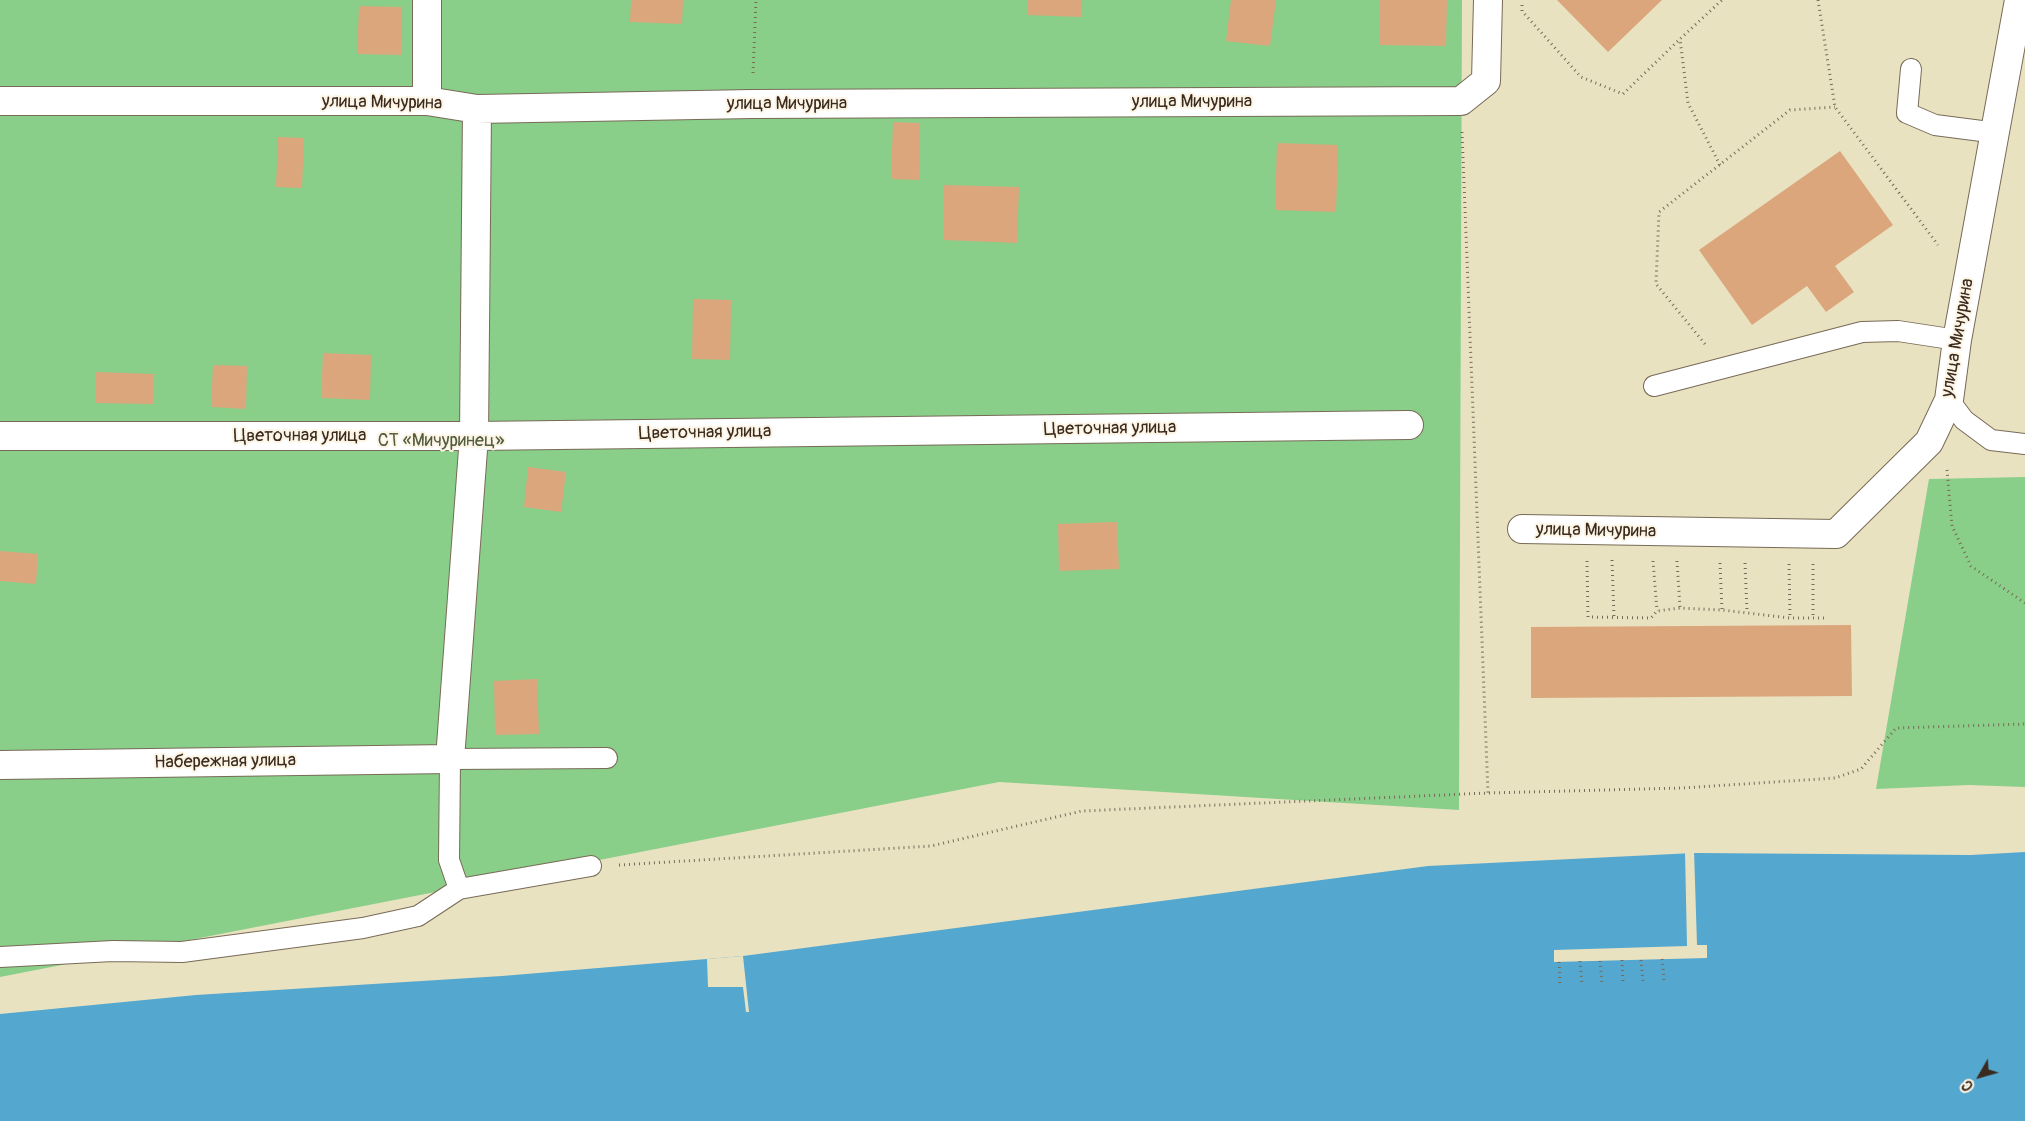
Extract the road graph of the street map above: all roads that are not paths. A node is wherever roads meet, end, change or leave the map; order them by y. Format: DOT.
graph roads {
  1 [pos="427,0"];
  2 [pos="1488,0"];
  3 [pos="2020,0"];
  4 [pos="1911,69"];
  5 [pos="427,101"];
  6 [pos="0,102"];
  7 [pos="477,109"];
  8 [pos="1997,133"];
  9 [pos="1957,340"];
  10 [pos="1654,386"];
  11 [pos="1949,400"];
  12 [pos="1409,425"];
  13 [pos="0,436"];
  14 [pos="474,436"];
  15 [pos="2025,444"];
  16 [pos="1522,529"];
  17 [pos="606,758"];
  18 [pos="450,759"];
  19 [pos="0,764"];
  20 [pos="591,866"];
  21 [pos="459,889"];
  22 [pos="0,958"];
  1 -- 5 [label="street"];
  2 -- 7 [label="street, улица Мичурина"];
  3 -- 8 [label="street, улица Мичурина"];
  4 -- 8 [label="lane"];
  5 -- 6 [label="street, улица Мичурина"];
  5 -- 7 [label="street, улица Мичурина"];
  7 -- 14 [label="street"];
  8 -- 9 [label="street, улица Мичурина"];
  9 -- 10 [label="lane"];
  9 -- 11 [label="street, улица Мичурина"];
  11 -- 15 [label="lane"];
  11 -- 16 [label="street, улица Мичурина"];
  12 -- 14 [label="street, Цветочная улица"];
  13 -- 14 [label="street, Цветочная улица"];
  14 -- 18 [label="street"];
  17 -- 18 [label="lane"];
  18 -- 19 [label="street, Набережная улица"];
  18 -- 21 [label="lane"];
  20 -- 21 [label="lane"];
  21 -- 22 [label="lane"];
}
